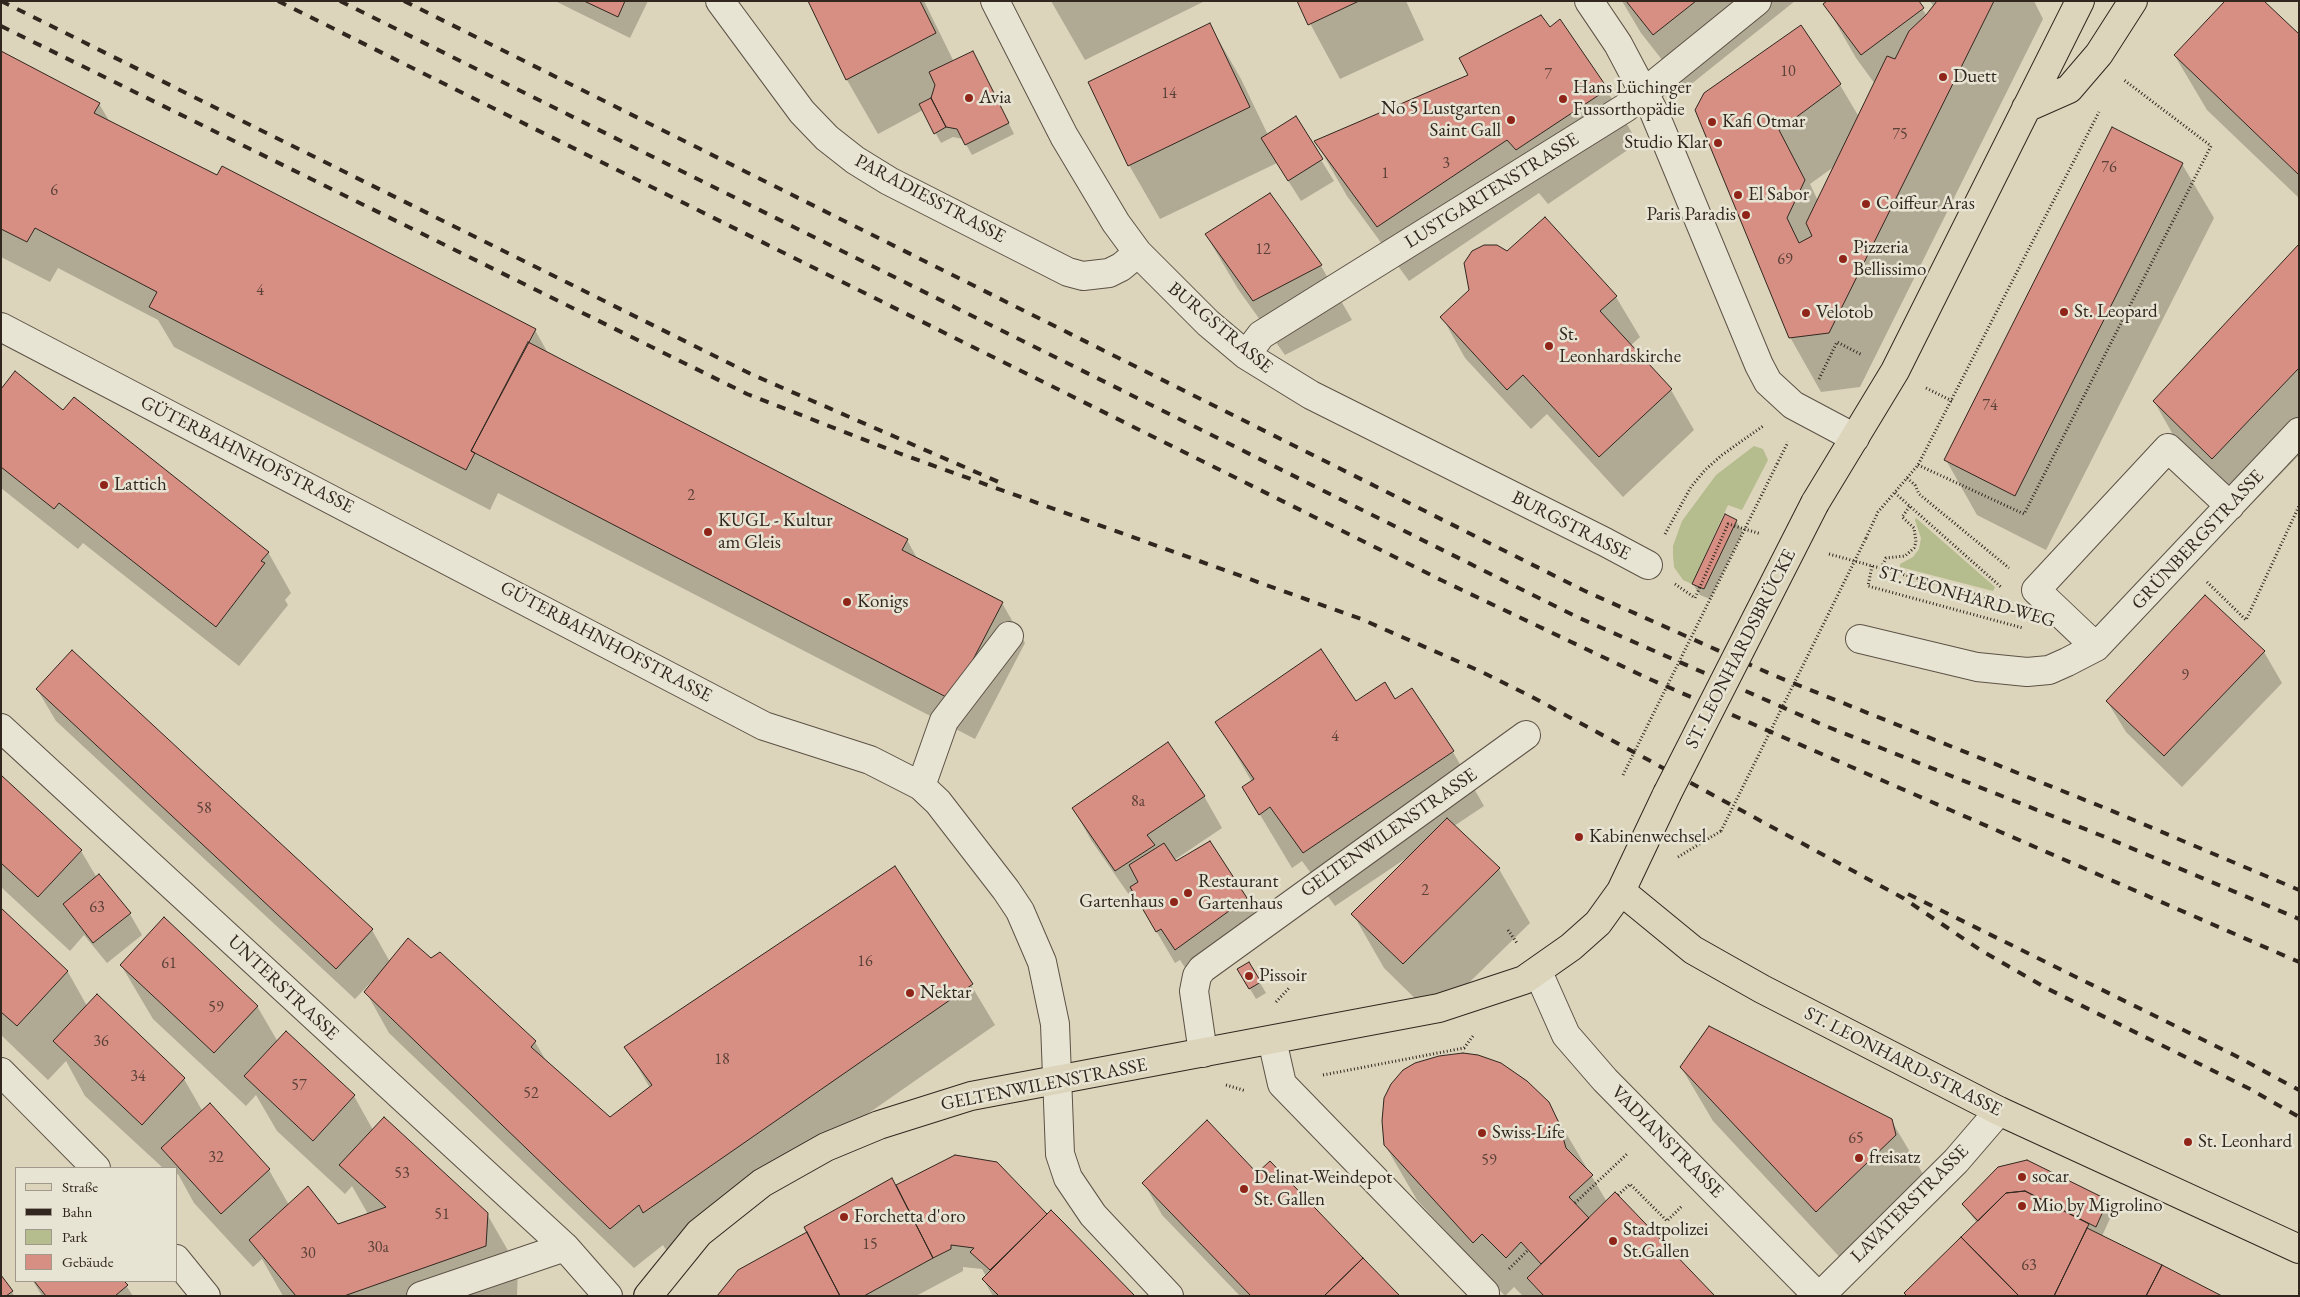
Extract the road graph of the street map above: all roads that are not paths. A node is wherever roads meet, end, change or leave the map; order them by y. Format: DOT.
graph roads {
  1 [pos="720,1"];
  2 [pos="995,1"];
  3 [pos="1589,1"];
  4 [pos="1757,1"];
  5 [pos="2080,1"];
  6 [pos="2133,1"];
  7 [pos="1645,92"];
  8 [pos="2026,108"];
  9 [pos="1138,253"];
  10 [pos="1,327"];
  11 [pos="1246,355"];
  12 [pos="2299,432"];
  13 [pos="1855,438"];
  14 [pos="2230,506"];
  15 [pos="1648,565"];
  16 [pos="1009,636"];
  17 [pos="1860,639"];
  18 [pos="2096,647"];
  19 [pos="1,728"];
  20 [pos="1526,735"];
  21 [pos="929,794"];
  22 [pos="1621,891"];
  23 [pos="1538,972"];
  24 [pos="1272,1040"];
  25 [pos="1203,1053"];
  26 [pos="1,1072"];
  27 [pos="1056,1080"];
  28 [pos="1999,1111"];
  29 [pos="95,1167"];
  30 [pos="565,1247"];
  31 [pos="2299,1249"];
  32 [pos="178,1261"];
  33 [pos="1484,1293"];
  34 [pos="206,1296"];
  35 [pos="420,1296"];
  36 [pos="608,1296"];
  37 [pos="648,1296"];
  38 [pos="1169,1296"];
  39 [pos="1819,1296"];
  1 -- 9 [label="street, PARADIESSTRASSE"];
  2 -- 9 [label="street, BURGSTRASSE"];
  3 -- 7 [label="street"];
  4 -- 7 [label="street, LUSTGARTENSTRASSE"];
  5 -- 8 [label="main road"];
  6 -- 8 [label="main road"];
  7 -- 11 [label="street, LUSTGARTENSTRASSE"];
  7 -- 13 [label="street"];
  8 -- 13 [label="main road"];
  9 -- 11 [label="street, BURGSTRASSE"];
  10 -- 21 [label="street, GÜTERBAHNHOFSTRASSE"];
  11 -- 15 [label="street, BURGSTRASSE"];
  12 -- 14 [label="street, GRÜNBERGSTRASSE"];
  13 -- 22 [label="main road, ST. LEONHARDSBRÜCKE, bridge"];
  14 -- 18 [label="street, GRÜNBERGSTRASSE"];
  14 -- 18 [label="street"];
  16 -- 21 [label="street"];
  17 -- 18 [label="street"];
  19 -- 30 [label="street, UNTERSTRASSE"];
  20 -- 25 [label="street, GELTENWILENSTRASSE"];
  21 -- 27 [label="street, GÜTERBAHNHOFSTRASSE"];
  22 -- 23 [label="main road, GELTENWILENSTRASSE"];
  22 -- 28 [label="main road, ST. LEONHARD-STRASSE"];
  23 -- 24 [label="main road, GELTENWILENSTRASSE"];
  23 -- 39 [label="street, VADIANSTRASSE"];
  24 -- 25 [label="main road, GELTENWILENSTRASSE"];
  24 -- 33 [label="street"];
  25 -- 27 [label="main road, GELTENWILENSTRASSE"];
  26 -- 29 [label="street"];
  27 -- 37 [label="main road, GELTENWILENSTRASSE"];
  27 -- 38 [label="street, GÜTERBAHNHOFSTRASSE"];
  28 -- 31 [label="main road, ST. LEONHARD-STRASSE"];
  28 -- 39 [label="street, LAVATERSTRASSE"];
  30 -- 35 [label="street"];
  30 -- 36 [label="street, UNTERSTRASSE"];
  32 -- 34 [label="street"];
}
